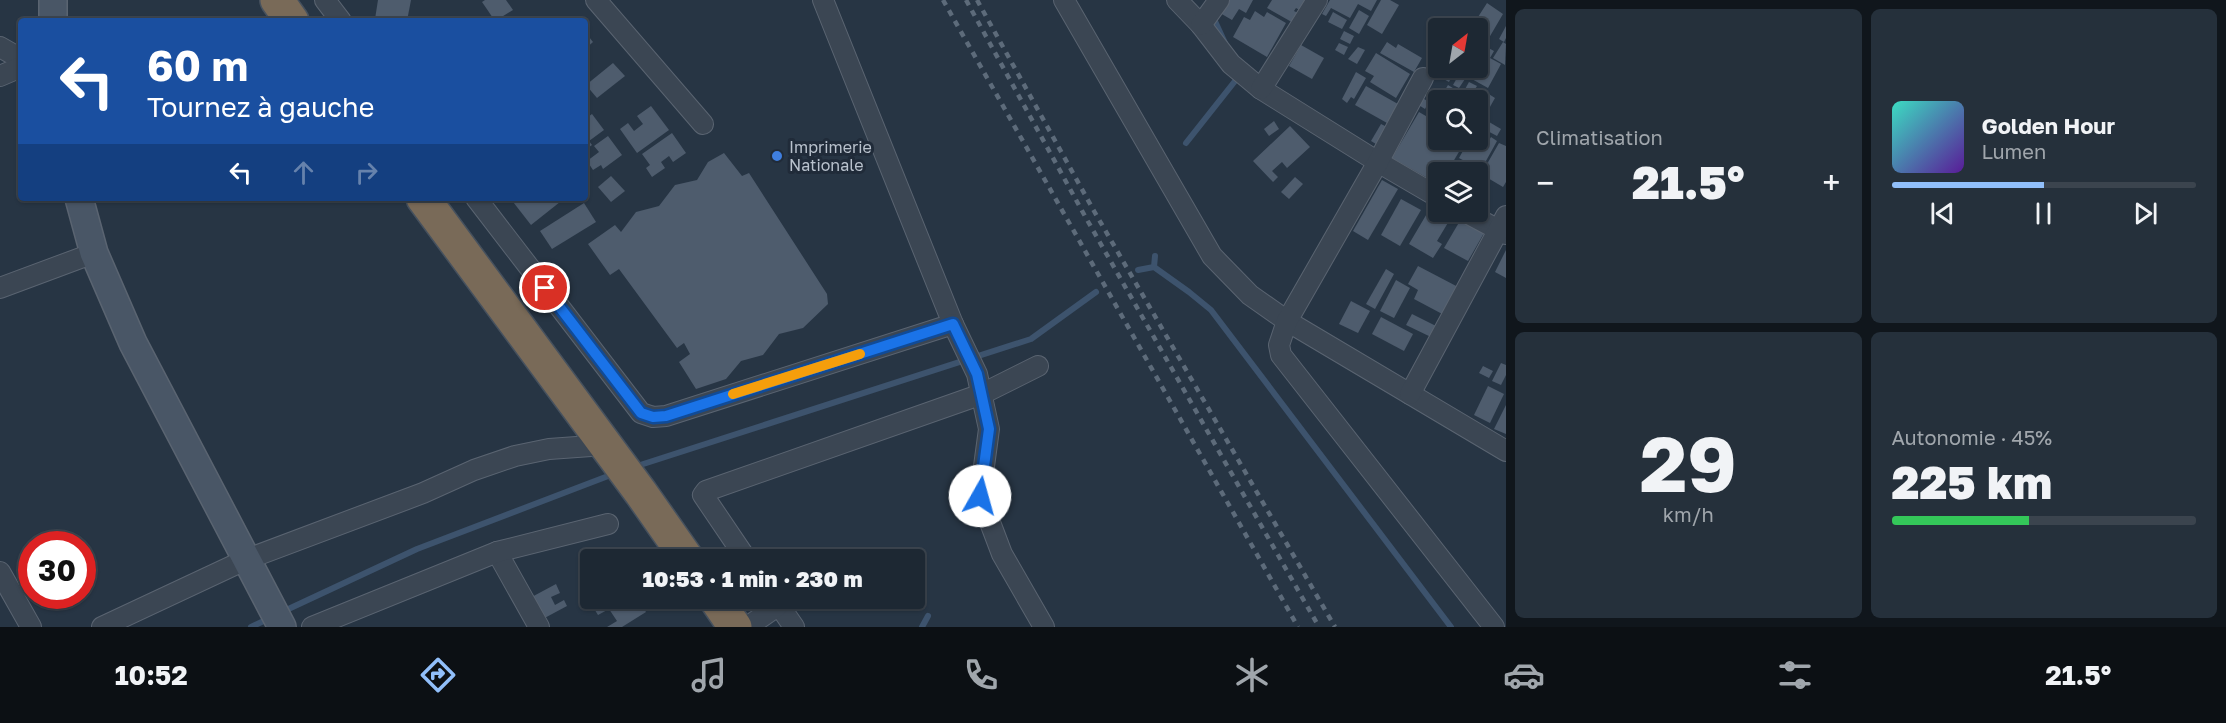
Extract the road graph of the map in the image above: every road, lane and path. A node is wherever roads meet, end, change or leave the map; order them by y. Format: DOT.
graph roads {
  1 [pos="53,0"];
  2 [pos="277,0"];
  3 [pos="325,0"];
  4 [pos="596,0"];
  5 [pos="823,0"];
  6 [pos="1064,0"];
  7 [pos="1177,0"];
  8 [pos="1219,0"];
  9 [pos="1317,0"];
  10 [pos="53,18"];
  11 [pos="290,18"];
  12 [pos="339,18"];
  13 [pos="1201,25"];
  14 [pos="0,47"];
  15 [pos="18,57"];
  16 [pos="18,68"];
  17 [pos="0,76"];
  18 [pos="1423,78"];
  19 [pos="1261,89"];
  20 [pos="703,124"];
  21 [pos="1378,162"];
  22 [pos="1428,190"];
  23 [pos="80,201"];
  24 [pos="425,201"];
  25 [pos="479,201"];
  26 [pos="1488,221"];
  27 [pos="1503,227"];
  28 [pos="94,253"];
  29 [pos="0,288"];
  30 [pos="1287,321"];
  31 [pos="953,324"];
  32 [pos="1038,366"];
  33 [pos="982,394"];
  34 [pos="1410,394"];
  35 [pos="610,451"];
  36 [pos="1506,451"];
  37 [pos="608,524"];
  38 [pos="680,549"];
  39 [pos="740,549"];
  40 [pos="497,552"];
  41 [pos="245,560"];
  42 [pos="0,572"];
  43 [pos="723,609"];
  44 [pos="769,609"];
  45 [pos="782,609"];
  46 [pos="281,625"];
  47 [pos="32,627"];
  48 [pos="102,627"];
  49 [pos="312,627"];
  50 [pos="539,627"];
  51 [pos="735,627"];
  52 [pos="747,627"];
  53 [pos="794,627"];
  54 [pos="1044,627"];
  55 [pos="1494,627"];
  1 -- 10 [label="street"];
  2 -- 11 [label="highway"];
  3 -- 12 [label="street"];
  4 -- 20 [label="street"];
  5 -- 31 [label="street"];
  6 -- 30 [label="street"];
  7 -- 13 [label="street"];
  8 -- 13 [label="street"];
  9 -- 19 [label="street"];
  13 -- 19 [label="street"];
  14 -- 15 [label="street"];
  16 -- 17 [label="street"];
  18 -- 21 [label="street"];
  19 -- 21 [label="street"];
  21 -- 22 [label="street"];
  21 -- 30 [label="street"];
  23 -- 28 [label="street"];
  24 -- 35 [label="highway"];
  25 -- 31 [label="street"];
  26 -- 27 [label="street"];
  27 -- 34 [label="street"];
  28 -- 29 [label="street"];
  28 -- 41 [label="street"];
  30 -- 34 [label="street"];
  30 -- 55 [label="street"];
  31 -- 33 [label="street"];
  32 -- 33 [label="street"];
  33 -- 39 [label="street"];
  33 -- 54 [label="street"];
  34 -- 36 [label="street"];
  35 -- 38 [label="highway"];
  35 -- 41 [label="street"];
  37 -- 40 [label="street"];
  40 -- 49 [label="street"];
  40 -- 50 [label="street"];
  41 -- 46 [label="street"];
  41 -- 48 [label="street"];
  42 -- 47 [label="street"];
  43 -- 51 [label="highway"];
  44 -- 52 [label="street"];
  45 -- 53 [label="street"];
}
